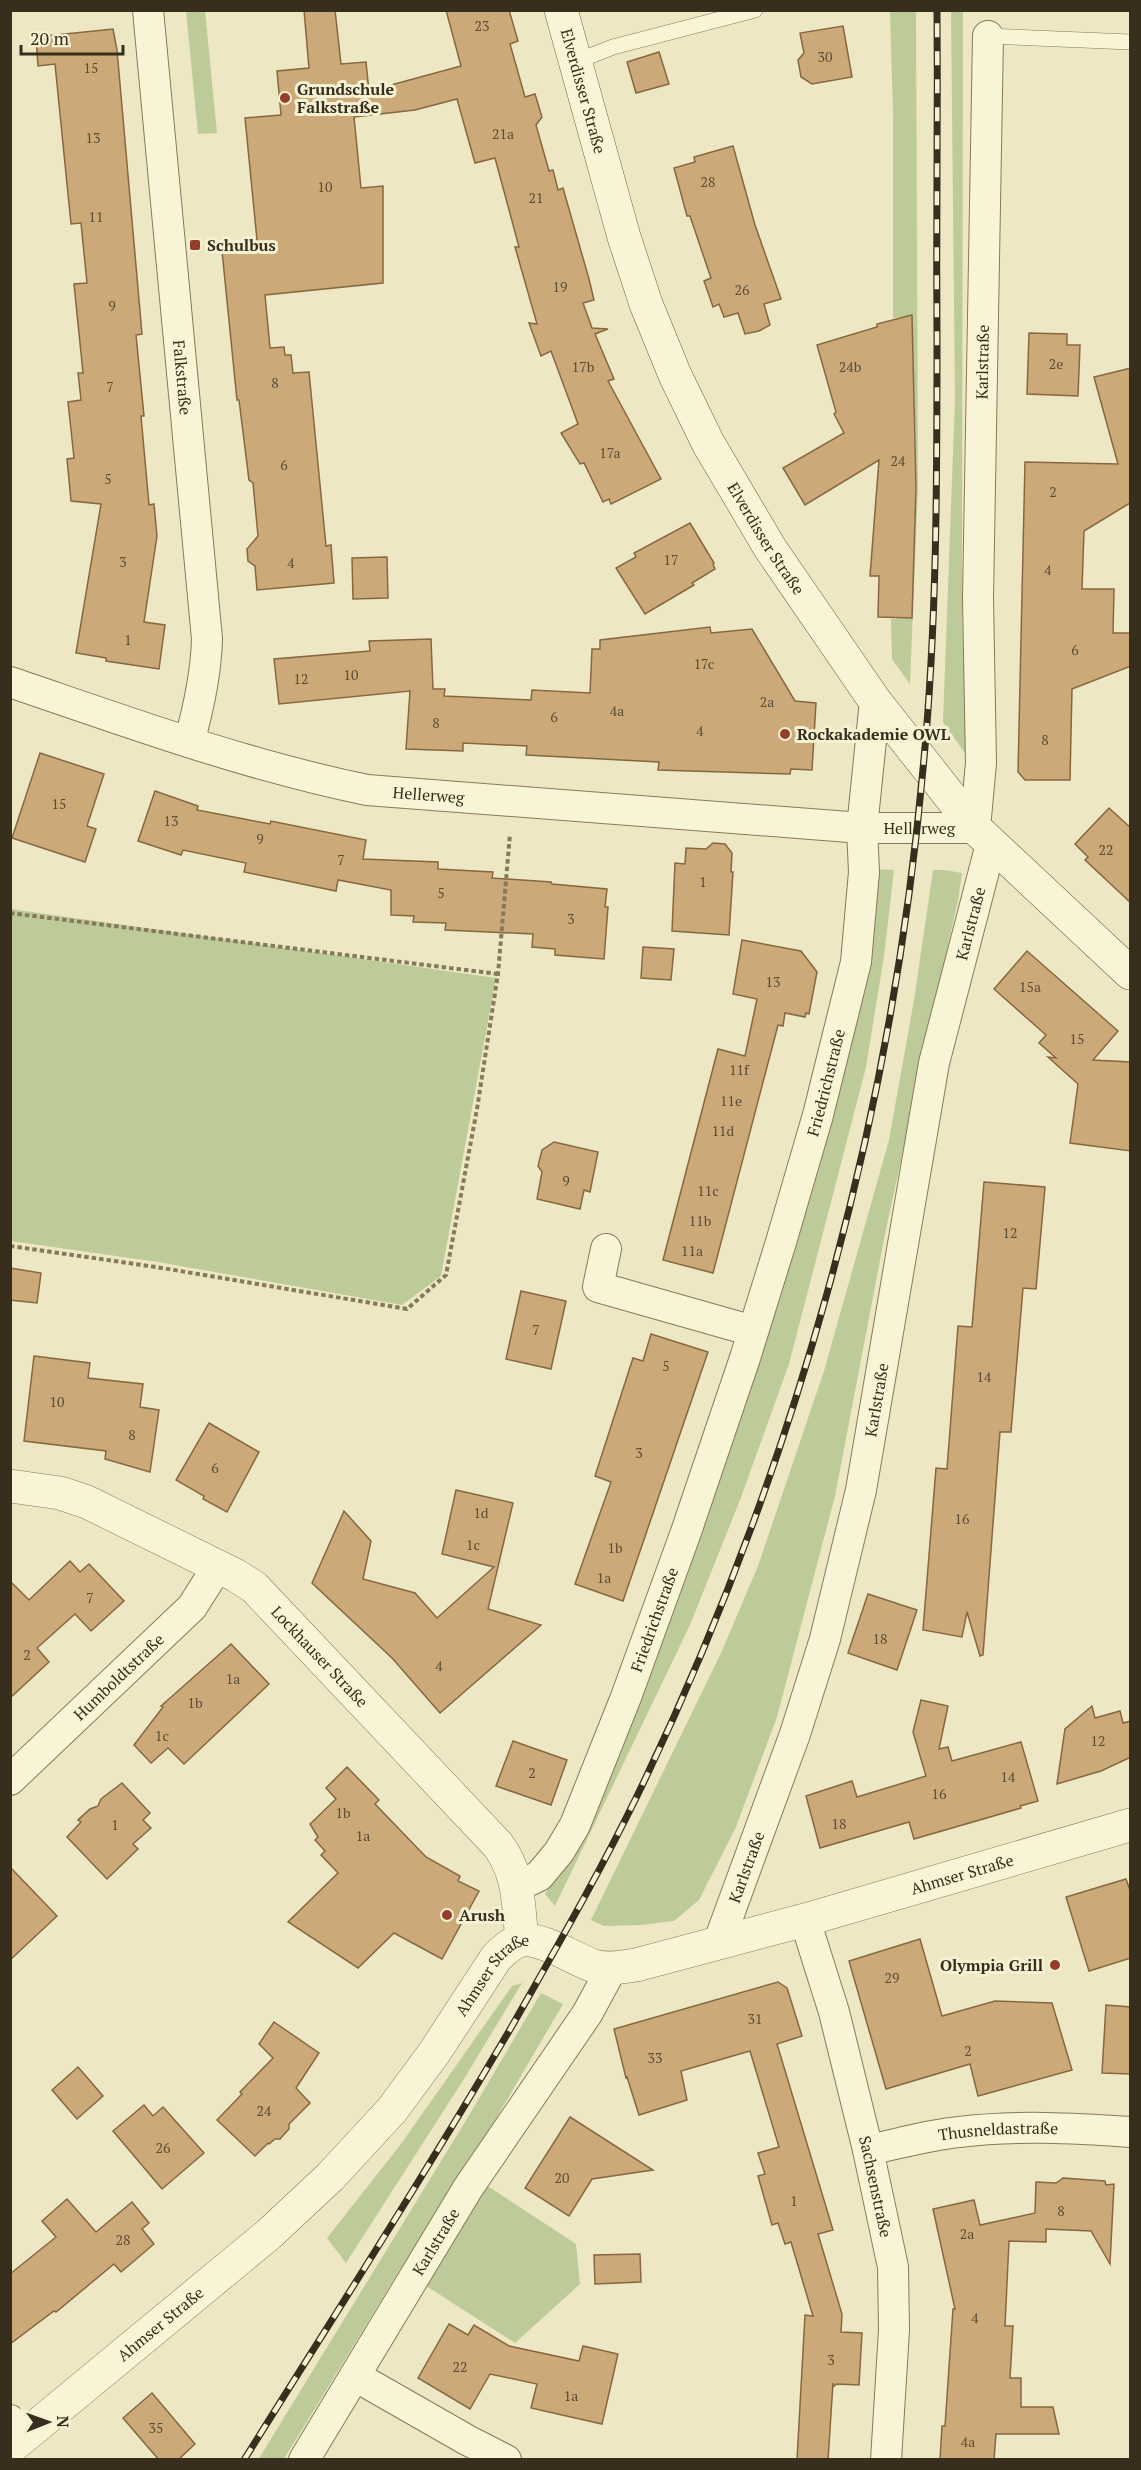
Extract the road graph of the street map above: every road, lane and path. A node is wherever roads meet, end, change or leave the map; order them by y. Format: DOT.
graph roads {
  1 [pos="148,10"];
  2 [pos="561,10"];
  3 [pos="755,10"];
  4 [pos="988,36"];
  5 [pos="1131,42"];
  6 [pos="575,62"];
  7 [pos="10,682"];
  8 [pos="875,700"];
  9 [pos="189,742"];
  10 [pos="513,800"];
  11 [pos="862,828"];
  12 [pos="983,836"];
  13 [pos="10,913"];
  14 [pos="1131,973"];
  15 [pos="498,974"];
  16 [pos="10,1246"];
  17 [pos="606,1249"];
  18 [pos="753,1330"];
  19 [pos="10,1486"];
  20 [pos="218,1566"];
  21 [pos="10,1780"];
  22 [pos="1131,1826"];
  23 [pos="518,1887"];
  24 [pos="805,1920"];
  25 [pos="522,1940"];
  26 [pos="718,1944"];
  27 [pos="612,1968"];
  28 [pos="1131,2132"];
  29 [pos="868,2150"];
  30 [pos="355,2376"];
  31 [pos="16,2434"];
  32 [pos="303,2460"];
  33 [pos="506,2460"];
  34 [pos="886,2460"];
  1 -- 9 [label="street, Falkstraße"];
  2 -- 6 [label="street, Elverdisser Straße"];
  3 -- 6 [label="lane"];
  4 -- 5 [label="lane, Karlstraße"];
  4 -- 12 [label="street, Karlstraße"];
  6 -- 8 [label="street, Elverdisser Straße"];
  7 -- 9 [label="street, Hellerweg"];
  8 -- 11 [label="street, Hellerweg"];
  8 -- 12 [label="street, Elverdisser Straße"];
  9 -- 10 [label="street, Hellerweg"];
  10 -- 11 [label="street, Hellerweg"];
  10 -- 15 [label="path"];
  11 -- 12 [label="street, Hellerweg"];
  11 -- 18 [label="street, Friedrichstraße"];
  12 -- 14 [label="street, Elverdisser Straße"];
  12 -- 26 [label="street, Karlstraße"];
  13 -- 15 [label="path"];
  15 -- 16 [label="path"];
  17 -- 18 [label="street"];
  18 -- 23 [label="street, Friedrichstraße"];
  19 -- 20 [label="street, Lockhauser Straße"];
  20 -- 21 [label="street, Humboldtstraße"];
  20 -- 23 [label="street, Lockhauser Straße"];
  22 -- 24 [label="street, Ahmser Straße"];
  23 -- 25 [label="street, Lockhauser Straße"];
  24 -- 26 [label="street, Ahmser Straße"];
  24 -- 29 [label="street, Sachsenstraße"];
  25 -- 27 [label="street, Ahmser Straße"];
  25 -- 31 [label="street, Ahmser Straße"];
  26 -- 27 [label="street, Ahmser Straße"];
  27 -- 30 [label="street, Karlstraße"];
  28 -- 29 [label="street, Thusneldastraße"];
  29 -- 34 [label="street, Sachsenstraße"];
  30 -- 32 [label="street, Karlstraße"];
  30 -- 33 [label="street"];
}
